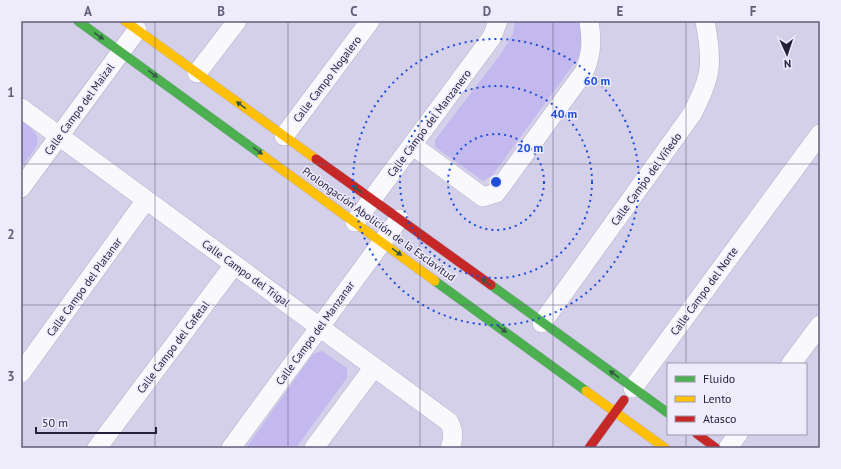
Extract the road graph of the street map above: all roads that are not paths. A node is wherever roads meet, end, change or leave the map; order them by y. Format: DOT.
graph roads {
  1 [pos="78,21"];
  2 [pos="236,21"];
  3 [pos="370,21"];
  4 [pos="498,21"];
  5 [pos="589,21"];
  6 [pos="705,21"];
  7 [pos="131,26"];
  8 [pos="121,51"];
  9 [pos="197,74"];
  10 [pos="21,108"];
  11 [pos="820,134"];
  12 [pos="59,136"];
  13 [pos="284,136"];
  14 [pos="412,145"];
  15 [pos="21,188"];
  16 [pos="372,199"];
  17 [pos="146,200"];
  18 [pos="399,219"];
  19 [pos="355,222"];
  20 [pos="382,242"];
  21 [pos="234,265"];
  22 [pos="542,322"];
  23 [pos="820,325"];
  24 [pos="320,327"];
  25 [pos="792,363"];
  26 [pos="374,367"];
  27 [pos="21,373"];
  28 [pos="633,388"];
  29 [pos="616,412"];
  30 [pos="667,412"];
  31 [pos="698,435"];
  32 [pos="737,435"];
  33 [pos="97,448"];
  34 [pos="231,448"];
  35 [pos="314,448"];
  36 [pos="450,448"];
  37 [pos="589,448"];
  38 [pos="666,448"];
  39 [pos="716,448"];
  40 [pos="728,448"];
  1 -- 8 [label="main road, Prolongación Abolición de la Esclavitud, one-way"];
  2 -- 9 [label="street"];
  3 -- 13 [label="street, Calle Campo Nogalero"];
  4 -- 14 [label="street, Calle Campo del Manzanero"];
  5 -- 14 [label="street"];
  6 -- 22 [label="street, Calle Campo del Viñedo"];
  7 -- 8 [label="street, Calle Campo del Maizal"];
  7 -- 9 [label="main road, Prolongación Abolición de la Esclavitud"];
  8 -- 12 [label="street, Calle Campo del Maizal"];
  8 -- 19 [label="main road, Prolongación Abolición de la Esclavitud, one-way"];
  13 -- 9 [label="main road, Prolongación Abolición de la Esclavitud, one-way"];
  10 -- 12 [label="street, Calle Campo del Trigal"];
  11 -- 28 [label="street, Calle Campo del Norte"];
  12 -- 15 [label="street, Calle Campo del Maizal"];
  12 -- 17 [label="street, Calle Campo del Trigal"];
  16 -- 13 [label="main road, Prolongación Abolición de la Esclavitud, one-way"];
  14 -- 16 [label="street, Calle Campo del Manzanero"];
  16 -- 18 [label="main road, Prolongación Abolición de la Esclavitud"];
  16 -- 19 [label="street, Calle Campo del Manzanero"];
  17 -- 21 [label="street, Calle Campo del Trigal"];
  17 -- 27 [label="street, Calle Campo del Platanar"];
  18 -- 20 [label="street, Calle Campo del Manzanar"];
  22 -- 18 [label="main road, Prolongación Abolición de la Esclavitud, one-way"];
  19 -- 20 [label="main road, Prolongación Abolición de la Esclavitud"];
  20 -- 24 [label="street, Calle Campo del Manzanar"];
  20 -- 29 [label="main road, Prolongación Abolición de la Esclavitud, one-way"];
  21 -- 24 [label="street, Calle Campo del Trigal"];
  21 -- 33 [label="street, Calle Campo del Cafetal"];
  28 -- 22 [label="main road, Prolongación Abolición de la Esclavitud, one-way"];
  23 -- 25 [label="street"];
  24 -- 26 [label="street, Calle Campo del Trigal"];
  24 -- 34 [label="street, Calle Campo del Manzanar"];
  26 -- 35 [label="street"];
  26 -- 36 [label="street, Calle Campo del Trigal"];
  28 -- 29 [label="main road, Calle Campo del Norte"];
  28 -- 30 [label="main road, Prolongación Abolición de la Esclavitud"];
  29 -- 37 [label="main road, Calle Campo del Norte"];
  29 -- 38 [label="main road, Prolongación Abolición de la Esclavitud"];
  31 -- 39 [label="main road"];
  32 -- 40 [label="street"];
}
